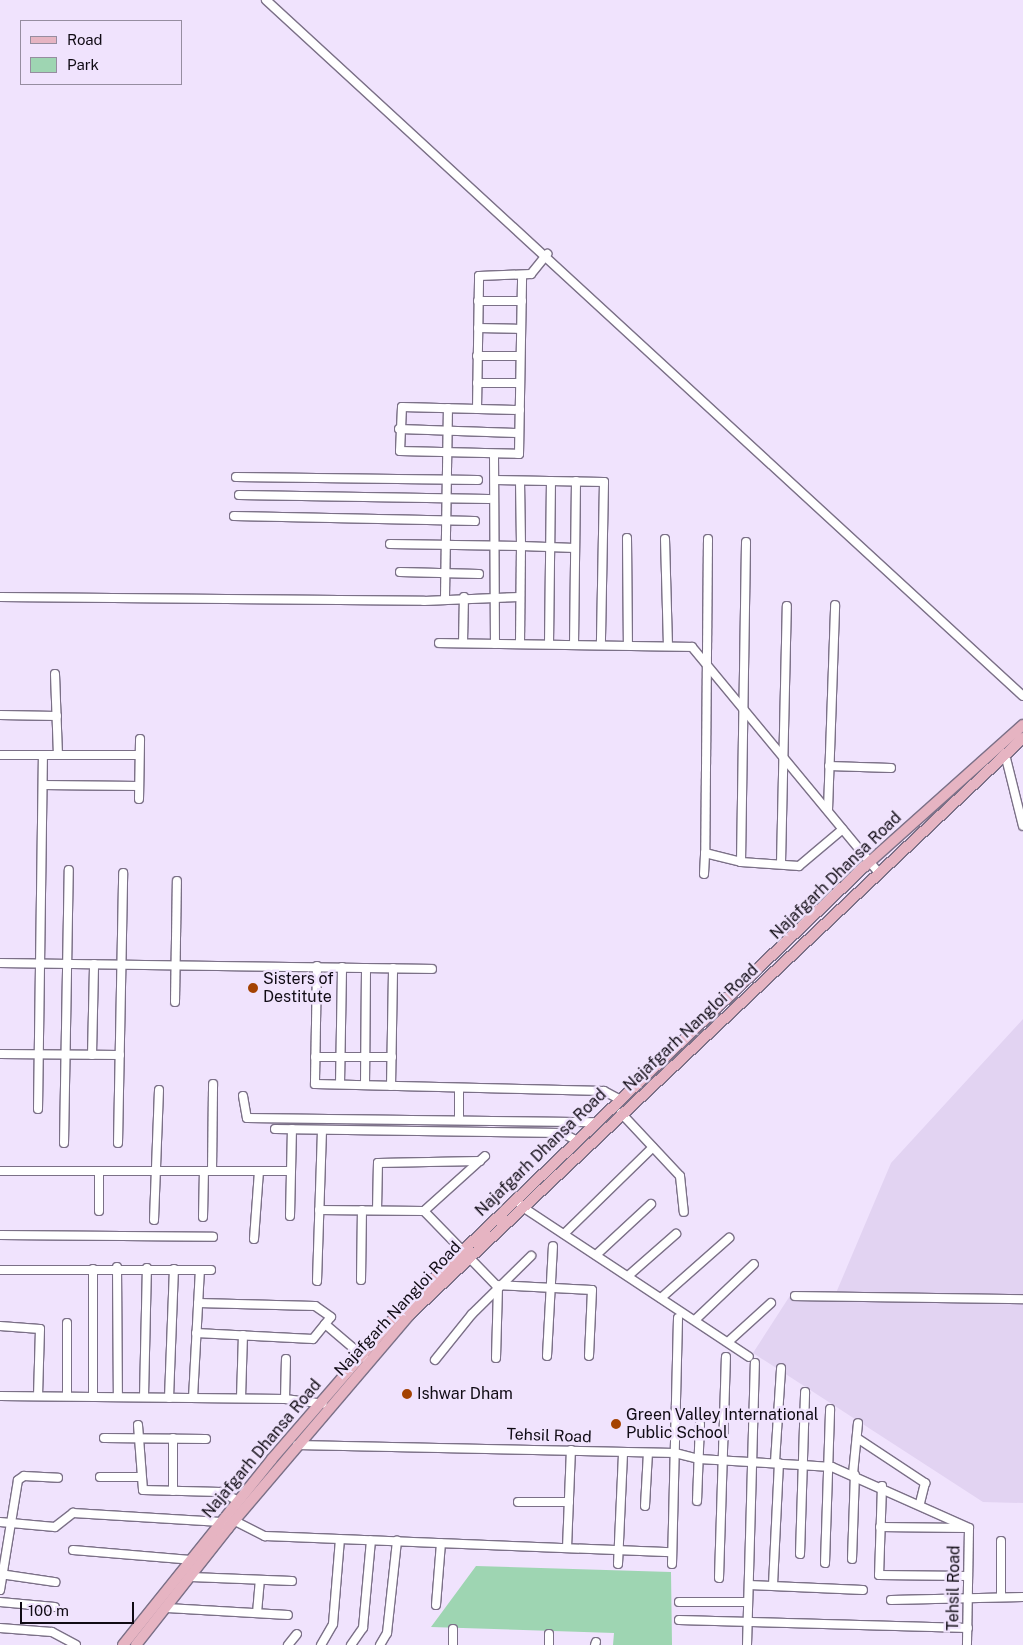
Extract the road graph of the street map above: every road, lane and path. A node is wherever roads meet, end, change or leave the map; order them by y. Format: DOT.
graph roads {
  1 [pos="266,0"];
  2 [pos="547,254"];
  3 [pos="522,275"];
  4 [pos="478,301"];
  5 [pos="522,302"];
  6 [pos="478,328"];
  7 [pos="521,329"];
  8 [pos="477,356"];
  9 [pos="520,356"];
  10 [pos="477,383"];
  11 [pos="520,384"];
  12 [pos="448,408"];
  13 [pos="477,409"];
  14 [pos="520,410"];
  15 [pos="400,429"];
  16 [pos="447,430"];
  17 [pos="519,433"];
  18 [pos="447,454"];
  19 [pos="494,455"];
  20 [pos="236,477"];
  21 [pos="447,480"];
  22 [pos="478,480"];
  23 [pos="495,480"];
  24 [pos="520,481"];
  25 [pos="551,481"];
  26 [pos="576,481"];
  27 [pos="239,495"];
  28 [pos="446,498"];
  29 [pos="489,499"];
  30 [pos="234,516"];
  31 [pos="446,520"];
  32 [pos="475,521"];
  33 [pos="626,538"];
  34 [pos="665,539"];
  35 [pos="708,539"];
  36 [pos="746,542"];
  37 [pos="390,544"];
  38 [pos="446,545"];
  39 [pos="496,546"];
  40 [pos="521,546"];
  41 [pos="551,547"];
  42 [pos="575,548"];
  43 [pos="400,572"];
  44 [pos="445,574"];
  45 [pos="479,574"];
  46 [pos="0,597"];
  47 [pos="445,597"];
  48 [pos="464,597"];
  49 [pos="495,597"];
  50 [pos="520,597"];
  51 [pos="835,605"];
  52 [pos="787,606"];
  53 [pos="439,643"];
  54 [pos="463,644"];
  55 [pos="495,644"];
  56 [pos="520,644"];
  57 [pos="549,644"];
  58 [pos="574,645"];
  59 [pos="601,645"];
  60 [pos="628,646"];
  61 [pos="668,646"];
  62 [pos="704,659"];
  63 [pos="55,674"];
  64 [pos="1023,696"];
  65 [pos="743,707"];
  66 [pos="0,715"];
  67 [pos="57,716"];
  68 [pos="1023,725"];
  69 [pos="1023,738"];
  70 [pos="140,739"];
  71 [pos="1005,754"];
  72 [pos="0,755"];
  73 [pos="43,755"];
  74 [pos="58,755"];
  75 [pos="140,755"];
  76 [pos="785,758"];
  77 [pos="829,766"];
  78 [pos="891,768"];
  79 [pos="43,784"];
  80 [pos="139,786"];
  81 [pos="947,792"];
  82 [pos="139,799"];
  83 [pos="954,800"];
  84 [pos="828,810"];
  85 [pos="1023,826"];
  86 [pos="843,829"];
  87 [pos="904,831"];
  88 [pos="911,839"];
  89 [pos="705,853"];
  90 [pos="741,862"];
  91 [pos="781,863"];
  92 [pos="869,863"];
  93 [pos="69,870"];
  94 [pos="877,872"];
  95 [pos="123,874"];
  96 [pos="704,874"];
  97 [pos="176,881"];
  98 [pos="0,963"];
  99 [pos="42,964"];
  100 [pos="69,964"];
  101 [pos="94,964"];
  102 [pos="121,964"];
  103 [pos="176,965"];
  104 [pos="317,966"];
  105 [pos="342,967"];
  106 [pos="366,968"];
  107 [pos="393,968"];
  108 [pos="432,969"];
  109 [pos="175,1002"];
  110 [pos="0,1054"];
  111 [pos="68,1054"];
  112 [pos="39,1055"];
  113 [pos="92,1055"];
  114 [pos="120,1055"];
  115 [pos="392,1056"];
  116 [pos="315,1057"];
  117 [pos="340,1057"];
  118 [pos="365,1058"];
  119 [pos="213,1084"];
  120 [pos="340,1084"];
  121 [pos="365,1085"];
  122 [pos="391,1086"];
  123 [pos="459,1088"];
  124 [pos="159,1090"];
  125 [pos="243,1096"];
  126 [pos="619,1099"];
  127 [pos="38,1109"];
  128 [pos="621,1113"];
  129 [pos="459,1118"];
  130 [pos="595,1122"];
  131 [pos="274,1129"];
  132 [pos="292,1129"];
  133 [pos="322,1130"];
  134 [pos="590,1134"];
  135 [pos="576,1140"];
  136 [pos="64,1143"];
  137 [pos="118,1143"];
  138 [pos="653,1147"];
  139 [pos="0,1171"];
  140 [pos="99,1171"];
  141 [pos="156,1171"];
  142 [pos="208,1171"];
  143 [pos="259,1171"];
  144 [pos="290,1171"];
  145 [pos="651,1204"];
  146 [pos="521,1206"];
  147 [pos="99,1210"];
  148 [pos="319,1210"];
  149 [pos="362,1210"];
  150 [pos="377,1210"];
  151 [pos="424,1211"];
  152 [pos="684,1212"];
  153 [pos="290,1216"];
  154 [pos="203,1217"];
  155 [pos="154,1220"];
  156 [pos="564,1234"];
  157 [pos="676,1234"];
  158 [pos="0,1235"];
  159 [pos="213,1237"];
  160 [pos="729,1238"];
  161 [pos="254,1239"];
  162 [pos="553,1246"];
  163 [pos="464,1252"];
  164 [pos="596,1255"];
  165 [pos="530,1256"];
  166 [pos="754,1264"];
  167 [pos="117,1267"];
  168 [pos="147,1268"];
  169 [pos="93,1269"];
  170 [pos="174,1269"];
  171 [pos="0,1270"];
  172 [pos="200,1270"];
  173 [pos="211,1270"];
  174 [pos="628,1276"];
  175 [pos="361,1280"];
  176 [pos="316,1281"];
  177 [pos="498,1286"];
  178 [pos="550,1288"];
  179 [pos="795,1296"];
  180 [pos="661,1298"];
  181 [pos="1023,1299"];
  182 [pos="198,1303"];
  183 [pos="771,1303"];
  184 [pos="678,1318"];
  185 [pos="695,1320"];
  186 [pos="68,1323"];
  187 [pos="325,1324"];
  188 [pos="0,1326"];
  189 [pos="196,1333"];
  190 [pos="243,1335"];
  191 [pos="728,1342"];
  192 [pos="547,1356"];
  193 [pos="589,1356"];
  194 [pos="726,1357"];
  195 [pos="749,1357"];
  196 [pos="365,1358"];
  197 [pos="496,1358"];
  198 [pos="286,1359"];
  199 [pos="434,1360"];
  200 [pos="755,1363"];
  201 [pos="781,1368"];
  202 [pos="806,1392"];
  203 [pos="0,1396"];
  204 [pos="38,1396"];
  205 [pos="67,1396"];
  206 [pos="93,1397"];
  207 [pos="118,1397"];
  208 [pos="144,1397"];
  209 [pos="169,1398"];
  210 [pos="193,1398"];
  211 [pos="241,1398"];
  212 [pos="285,1398"];
  213 [pos="319,1404"];
  214 [pos="331,1405"];
  215 [pos="830,1409"];
  216 [pos="858,1423"];
  217 [pos="700,1424"];
  218 [pos="138,1425"];
  219 [pos="104,1438"];
  220 [pos="139,1438"];
  221 [pos="173,1438"];
  222 [pos="857,1438"];
  223 [pos="206,1439"];
  224 [pos="297,1446"];
  225 [pos="571,1450"];
  226 [pos="623,1452"];
  227 [pos="648,1452"];
  228 [pos="675,1453"];
  229 [pos="699,1459"];
  230 [pos="723,1459"];
  231 [pos="753,1459"];
  232 [pos="777,1462"];
  233 [pos="802,1464"];
  234 [pos="828,1466"];
  235 [pos="854,1475"];
  236 [pos="100,1477"];
  237 [pos="141,1477"];
  238 [pos="58,1478"];
  239 [pos="882,1486"];
  240 [pos="173,1491"];
  241 [pos="239,1501"];
  242 [pos="697,1501"];
  243 [pos="518,1502"];
  244 [pos="569,1502"];
  245 [pos="920,1503"];
  246 [pos="645,1506"];
  247 [pos="227,1520"];
  248 [pos="0,1522"];
  249 [pos="10,1524"];
  250 [pos="880,1527"];
  251 [pos="969,1528"];
  252 [pos="340,1539"];
  253 [pos="371,1540"];
  254 [pos="397,1541"];
  255 [pos="1001,1542"];
  256 [pos="441,1543"];
  257 [pos="567,1548"];
  258 [pos="73,1550"];
  259 [pos="618,1550"];
  260 [pos="672,1552"];
  261 [pos="800,1554"];
  262 [pos="852,1559"];
  263 [pos="191,1560"];
  264 [pos="826,1563"];
  265 [pos="618,1564"];
  266 [pos="672,1564"];
  267 [pos="1,1574"];
  268 [pos="968,1576"];
  269 [pos="191,1577"];
  270 [pos="719,1578"];
  271 [pos="260,1580"];
  272 [pos="292,1581"];
  273 [pos="55,1582"];
  274 [pos="749,1585"];
  275 [pos="773,1585"];
  276 [pos="0,1590"];
  277 [pos="863,1590"];
  278 [pos="1001,1597"];
  279 [pos="1023,1597"];
  280 [pos="967,1598"];
  281 [pos="891,1600"];
  282 [pos="0,1602"];
  283 [pos="679,1602"];
  284 [pos="748,1602"];
  285 [pos="436,1605"];
  286 [pos="55,1607"];
  287 [pos="167,1608"];
  288 [pos="257,1613"];
  289 [pos="288,1615"];
  290 [pos="679,1620"];
  291 [pos="747,1624"];
  292 [pos="0,1628"];
  293 [pos="968,1628"];
  294 [pos="454,1629"];
  295 [pos="297,1634"];
  296 [pos="549,1634"];
  297 [pos="136,1642"];
  298 [pos="76,1645"];
  299 [pos="122,1645"];
  300 [pos="288,1645"];
  301 [pos="321,1645"];
  302 [pos="351,1645"];
  303 [pos="380,1645"];
  304 [pos="453,1645"];
  305 [pos="549,1645"];
  306 [pos="747,1645"];
  307 [pos="967,1645"];
  1 -- 2 [label="street"];
  2 -- 3 [label="street"];
  2 -- 64 [label="street"];
  3 -- 4 [label="street"];
  3 -- 5 [label="street"];
  4 -- 5 [label="street"];
  4 -- 6 [label="street"];
  5 -- 7 [label="street"];
  6 -- 7 [label="street"];
  6 -- 8 [label="street"];
  7 -- 9 [label="street"];
  8 -- 9 [label="street"];
  8 -- 10 [label="street"];
  9 -- 11 [label="street"];
  10 -- 11 [label="street"];
  10 -- 13 [label="street"];
  11 -- 14 [label="street"];
  12 -- 13 [label="street"];
  12 -- 15 [label="street"];
  12 -- 16 [label="street"];
  13 -- 14 [label="street"];
  14 -- 17 [label="street"];
  15 -- 16 [label="street"];
  15 -- 18 [label="street"];
  16 -- 17 [label="street"];
  16 -- 18 [label="street"];
  17 -- 19 [label="street"];
  18 -- 19 [label="street"];
  18 -- 21 [label="street"];
  19 -- 23 [label="street"];
  20 -- 21 [label="street"];
  21 -- 22 [label="street"];
  21 -- 28 [label="street"];
  23 -- 24 [label="street"];
  23 -- 39 [label="street"];
  24 -- 25 [label="street"];
  24 -- 40 [label="street"];
  25 -- 26 [label="street"];
  25 -- 41 [label="street"];
  26 -- 42 [label="street"];
  26 -- 59 [label="street"];
  27 -- 28 [label="street"];
  28 -- 29 [label="street"];
  28 -- 31 [label="street"];
  30 -- 31 [label="street"];
  31 -- 32 [label="street"];
  31 -- 38 [label="street"];
  33 -- 60 [label="street"];
  34 -- 61 [label="street"];
  35 -- 62 [label="street"];
  36 -- 65 [label="street"];
  37 -- 38 [label="street"];
  38 -- 39 [label="street"];
  38 -- 44 [label="street"];
  39 -- 40 [label="street"];
  39 -- 49 [label="street"];
  40 -- 41 [label="street"];
  40 -- 50 [label="street"];
  41 -- 42 [label="street"];
  41 -- 57 [label="street"];
  42 -- 58 [label="street"];
  43 -- 44 [label="street"];
  44 -- 45 [label="street"];
  44 -- 47 [label="street"];
  46 -- 47 [label="street"];
  47 -- 48 [label="street"];
  48 -- 49 [label="street"];
  48 -- 54 [label="street"];
  49 -- 50 [label="street"];
  49 -- 55 [label="street"];
  50 -- 56 [label="street"];
  51 -- 77 [label="street"];
  52 -- 76 [label="street"];
  53 -- 54 [label="street"];
  54 -- 55 [label="street"];
  55 -- 56 [label="street"];
  56 -- 57 [label="street"];
  57 -- 58 [label="street"];
  58 -- 59 [label="street"];
  59 -- 60 [label="street"];
  60 -- 61 [label="street"];
  61 -- 62 [label="street"];
  62 -- 65 [label="street"];
  62 -- 89 [label="street"];
  63 -- 67 [label="street"];
  65 -- 76 [label="street"];
  65 -- 90 [label="street"];
  66 -- 67 [label="street"];
  67 -- 74 [label="street"];
  68 -- 81 [label="main road, Najafgarh Dhansa Road"];
  69 -- 71 [label="main road, Najafgarh Nangloi Road"];
  70 -- 75 [label="street"];
  71 -- 83 [label="main road, Najafgarh Nangloi Road"];
  71 -- 85 [label="street"];
  72 -- 73 [label="street"];
  73 -- 74 [label="street"];
  73 -- 79 [label="street"];
  74 -- 75 [label="street"];
  75 -- 80 [label="street"];
  76 -- 84 [label="street"];
  76 -- 91 [label="street"];
  77 -- 78 [label="street"];
  77 -- 84 [label="street"];
  79 -- 80 [label="street"];
  79 -- 99 [label="street"];
  80 -- 82 [label="street"];
  81 -- 83 [label="main road"];
  81 -- 87 [label="main road, Najafgarh Dhansa Road"];
  83 -- 88 [label="main road, Najafgarh Nangloi Road"];
  84 -- 86 [label="street"];
  86 -- 91 [label="street"];
  86 -- 92 [label="street"];
  87 -- 88 [label="main road"];
  87 -- 92 [label="main road, Najafgarh Dhansa Road"];
  88 -- 94 [label="main road, Najafgarh Nangloi Road"];
  89 -- 90 [label="street"];
  89 -- 96 [label="street"];
  90 -- 91 [label="street"];
  92 -- 94 [label="street"];
  92 -- 126 [label="main road, Najafgarh Dhansa Road"];
  93 -- 100 [label="street"];
  94 -- 128 [label="main road, Najafgarh Nangloi Road"];
  95 -- 102 [label="street"];
  97 -- 103 [label="street"];
  98 -- 99 [label="street"];
  99 -- 100 [label="street"];
  99 -- 112 [label="street"];
  100 -- 101 [label="street"];
  100 -- 111 [label="street"];
  101 -- 102 [label="street"];
  101 -- 113 [label="street"];
  102 -- 103 [label="street"];
  102 -- 114 [label="street"];
  103 -- 104 [label="street"];
  103 -- 109 [label="street"];
  104 -- 105 [label="street"];
  104 -- 116 [label="street"];
  105 -- 106 [label="street"];
  105 -- 117 [label="street"];
  106 -- 107 [label="street"];
  106 -- 118 [label="street"];
  107 -- 108 [label="street"];
  107 -- 115 [label="street"];
  110 -- 112 [label="street"];
  111 -- 112 [label="street"];
  111 -- 113 [label="street"];
  111 -- 136 [label="street"];
  112 -- 127 [label="street"];
  113 -- 114 [label="street"];
  114 -- 137 [label="street"];
  115 -- 118 [label="street"];
  115 -- 122 [label="street"];
  116 -- 117 [label="street"];
  116 -- 120 [label="street"];
  117 -- 118 [label="street"];
  117 -- 120 [label="street"];
  118 -- 121 [label="street"];
  119 -- 142 [label="street"];
  120 -- 121 [label="street"];
  121 -- 122 [label="street"];
  122 -- 123 [label="street"];
  123 -- 126 [label="street"];
  123 -- 129 [label="street"];
  124 -- 141 [label="street"];
  125 -- 129 [label="street"];
  126 -- 130 [label="main road, Najafgarh Dhansa Road"];
  128 -- 134 [label="main road, Najafgarh Nangloi Road"];
  128 -- 138 [label="street"];
  129 -- 130 [label="street"];
  130 -- 134 [label="main road, Najafgarh Dhansa Road"];
  131 -- 132 [label="street"];
  132 -- 133 [label="street"];
  132 -- 144 [label="street"];
  133 -- 135 [label="street"];
  133 -- 148 [label="street"];
  134 -- 135 [label="main road, Najafgarh Dhansa Road"];
  134 -- 146 [label="main road, Najafgarh Nangloi Road"];
  135 -- 163 [label="main road, Najafgarh Dhansa Road"];
  138 -- 152 [label="street"];
  138 -- 156 [label="street"];
  139 -- 140 [label="street"];
  140 -- 141 [label="street"];
  140 -- 147 [label="street"];
  141 -- 142 [label="street"];
  141 -- 155 [label="street"];
  142 -- 143 [label="street"];
  142 -- 154 [label="street"];
  143 -- 144 [label="street"];
  143 -- 161 [label="street"];
  144 -- 153 [label="street"];
  145 -- 164 [label="street"];
  146 -- 156 [label="street"];
  146 -- 163 [label="main road, Najafgarh Nangloi Road"];
  148 -- 149 [label="street"];
  148 -- 176 [label="street"];
  149 -- 150 [label="street"];
  149 -- 175 [label="street"];
  150 -- 151 [label="street"];
  150 -- 151 [label="street"];
  151 -- 163 [label="street"];
  156 -- 164 [label="street"];
  157 -- 174 [label="street"];
  158 -- 159 [label="street"];
  160 -- 180 [label="street"];
  162 -- 178 [label="street"];
  163 -- 177 [label="street"];
  163 -- 196 [label="main road, Najafgarh Nangloi Road"];
  164 -- 174 [label="street"];
  165 -- 177 [label="street"];
  166 -- 185 [label="street"];
  167 -- 168 [label="street"];
  167 -- 169 [label="street"];
  167 -- 207 [label="street"];
  168 -- 170 [label="street"];
  168 -- 208 [label="street"];
  169 -- 171 [label="street"];
  169 -- 206 [label="street"];
  170 -- 172 [label="street"];
  170 -- 209 [label="street"];
  172 -- 173 [label="street"];
  172 -- 182 [label="street"];
  174 -- 180 [label="street"];
  177 -- 178 [label="street"];
  177 -- 197 [label="street"];
  177 -- 199 [label="street"];
  178 -- 192 [label="street"];
  178 -- 193 [label="street"];
  179 -- 181 [label="street"];
  180 -- 185 [label="street"];
  182 -- 187 [label="street"];
  182 -- 189 [label="street"];
  183 -- 191 [label="street"];
  184 -- 228 [label="street"];
  185 -- 191 [label="street"];
  186 -- 205 [label="street"];
  187 -- 190 [label="street"];
  187 -- 196 [label="street"];
  188 -- 204 [label="street"];
  189 -- 190 [label="street"];
  189 -- 210 [label="street"];
  190 -- 211 [label="street"];
  191 -- 195 [label="street"];
  194 -- 230 [label="street"];
  196 -- 213 [label="main road, Najafgarh Dhansa Road"];
  196 -- 214 [label="main road, Najafgarh Nangloi Road"];
  198 -- 212 [label="street"];
  200 -- 231 [label="street"];
  201 -- 232 [label="street"];
  202 -- 233 [label="street"];
  203 -- 204 [label="street"];
  204 -- 205 [label="street"];
  205 -- 206 [label="street"];
  206 -- 207 [label="street"];
  207 -- 208 [label="street"];
  208 -- 209 [label="street"];
  209 -- 210 [label="street"];
  210 -- 211 [label="street"];
  211 -- 212 [label="street"];
  212 -- 213 [label="street"];
  213 -- 214 [label="street"];
  213 -- 241 [label="main road, Najafgarh Dhansa Road"];
  214 -- 224 [label="main road, Najafgarh Nangloi Road"];
  215 -- 234 [label="street"];
  216 -- 222 [label="street"];
  217 -- 229 [label="street"];
  218 -- 220 [label="street"];
  219 -- 220 [label="street"];
  220 -- 221 [label="street"];
  220 -- 237 [label="street"];
  221 -- 223 [label="street"];
  221 -- 240 [label="street"];
  222 -- 235 [label="street"];
  222 -- 245 [label="street"];
  224 -- 225 [label="street, Tehsil Road"];
  224 -- 247 [label="main road, Najafgarh Nangloi Road"];
  225 -- 226 [label="street, Tehsil Road"];
  225 -- 244 [label="street"];
  226 -- 227 [label="street, Tehsil Road"];
  226 -- 259 [label="street"];
  227 -- 228 [label="street, Tehsil Road"];
  227 -- 246 [label="street"];
  228 -- 229 [label="street, Tehsil Road"];
  228 -- 260 [label="street"];
  229 -- 230 [label="street, Tehsil Road"];
  229 -- 242 [label="street"];
  230 -- 231 [label="street, Tehsil Road"];
  230 -- 270 [label="street"];
  231 -- 232 [label="street, Tehsil Road"];
  231 -- 274 [label="street"];
  232 -- 233 [label="street, Tehsil Road"];
  232 -- 275 [label="street"];
  233 -- 234 [label="street, Tehsil Road"];
  233 -- 261 [label="street"];
  234 -- 235 [label="street, Tehsil Road"];
  234 -- 264 [label="street"];
  235 -- 239 [label="street, Tehsil Road"];
  235 -- 262 [label="street"];
  236 -- 237 [label="street"];
  237 -- 240 [label="street"];
  238 -- 249 [label="street"];
  239 -- 245 [label="street, Tehsil Road"];
  239 -- 250 [label="street"];
  240 -- 241 [label="street"];
  241 -- 247 [label="main road, Najafgarh Dhansa Road"];
  243 -- 244 [label="street"];
  244 -- 257 [label="street"];
  245 -- 251 [label="street, Tehsil Road"];
  247 -- 249 [label="street"];
  247 -- 252 [label="street"];
  247 -- 263 [label="main road, Najafgarh Dhansa Road"];
  247 -- 269 [label="main road, Najafgarh Nangloi Road"];
  248 -- 249 [label="street"];
  249 -- 267 [label="street"];
  250 -- 251 [label="street"];
  250 -- 268 [label="street"];
  251 -- 268 [label="street, Tehsil Road"];
  252 -- 253 [label="street"];
  252 -- 301 [label="street"];
  253 -- 254 [label="street"];
  253 -- 302 [label="street"];
  254 -- 256 [label="street"];
  254 -- 303 [label="street"];
  255 -- 278 [label="street"];
  256 -- 257 [label="street"];
  256 -- 285 [label="street"];
  257 -- 259 [label="street"];
  258 -- 263 [label="street"];
  259 -- 260 [label="street"];
  259 -- 265 [label="street"];
  260 -- 266 [label="street"];
  263 -- 297 [label="main road, Najafgarh Dhansa Road"];
  267 -- 273 [label="street"];
  267 -- 276 [label="street"];
  268 -- 280 [label="street, Tehsil Road"];
  269 -- 271 [label="street"];
  269 -- 287 [label="main road, Najafgarh Nangloi Road"];
  271 -- 272 [label="street"];
  271 -- 288 [label="street"];
  274 -- 275 [label="street"];
  274 -- 284 [label="street"];
  275 -- 277 [label="street"];
  278 -- 279 [label="street"];
  278 -- 280 [label="street"];
  280 -- 281 [label="street"];
  280 -- 293 [label="street, Tehsil Road"];
  282 -- 286 [label="street"];
  283 -- 284 [label="street"];
  284 -- 291 [label="street"];
  287 -- 288 [label="street"];
  287 -- 297 [label="main road, Najafgarh Nangloi Road"];
  288 -- 289 [label="street"];
  290 -- 291 [label="street"];
  291 -- 293 [label="street"];
  291 -- 306 [label="street"];
  292 -- 298 [label="street"];
  293 -- 307 [label="street, Tehsil Road"];
  294 -- 304 [label="street"];
  295 -- 300 [label="street"];
  296 -- 305 [label="street"];
  297 -- 299 [label="main road, Najafgarh Dhansa Road"];
}
